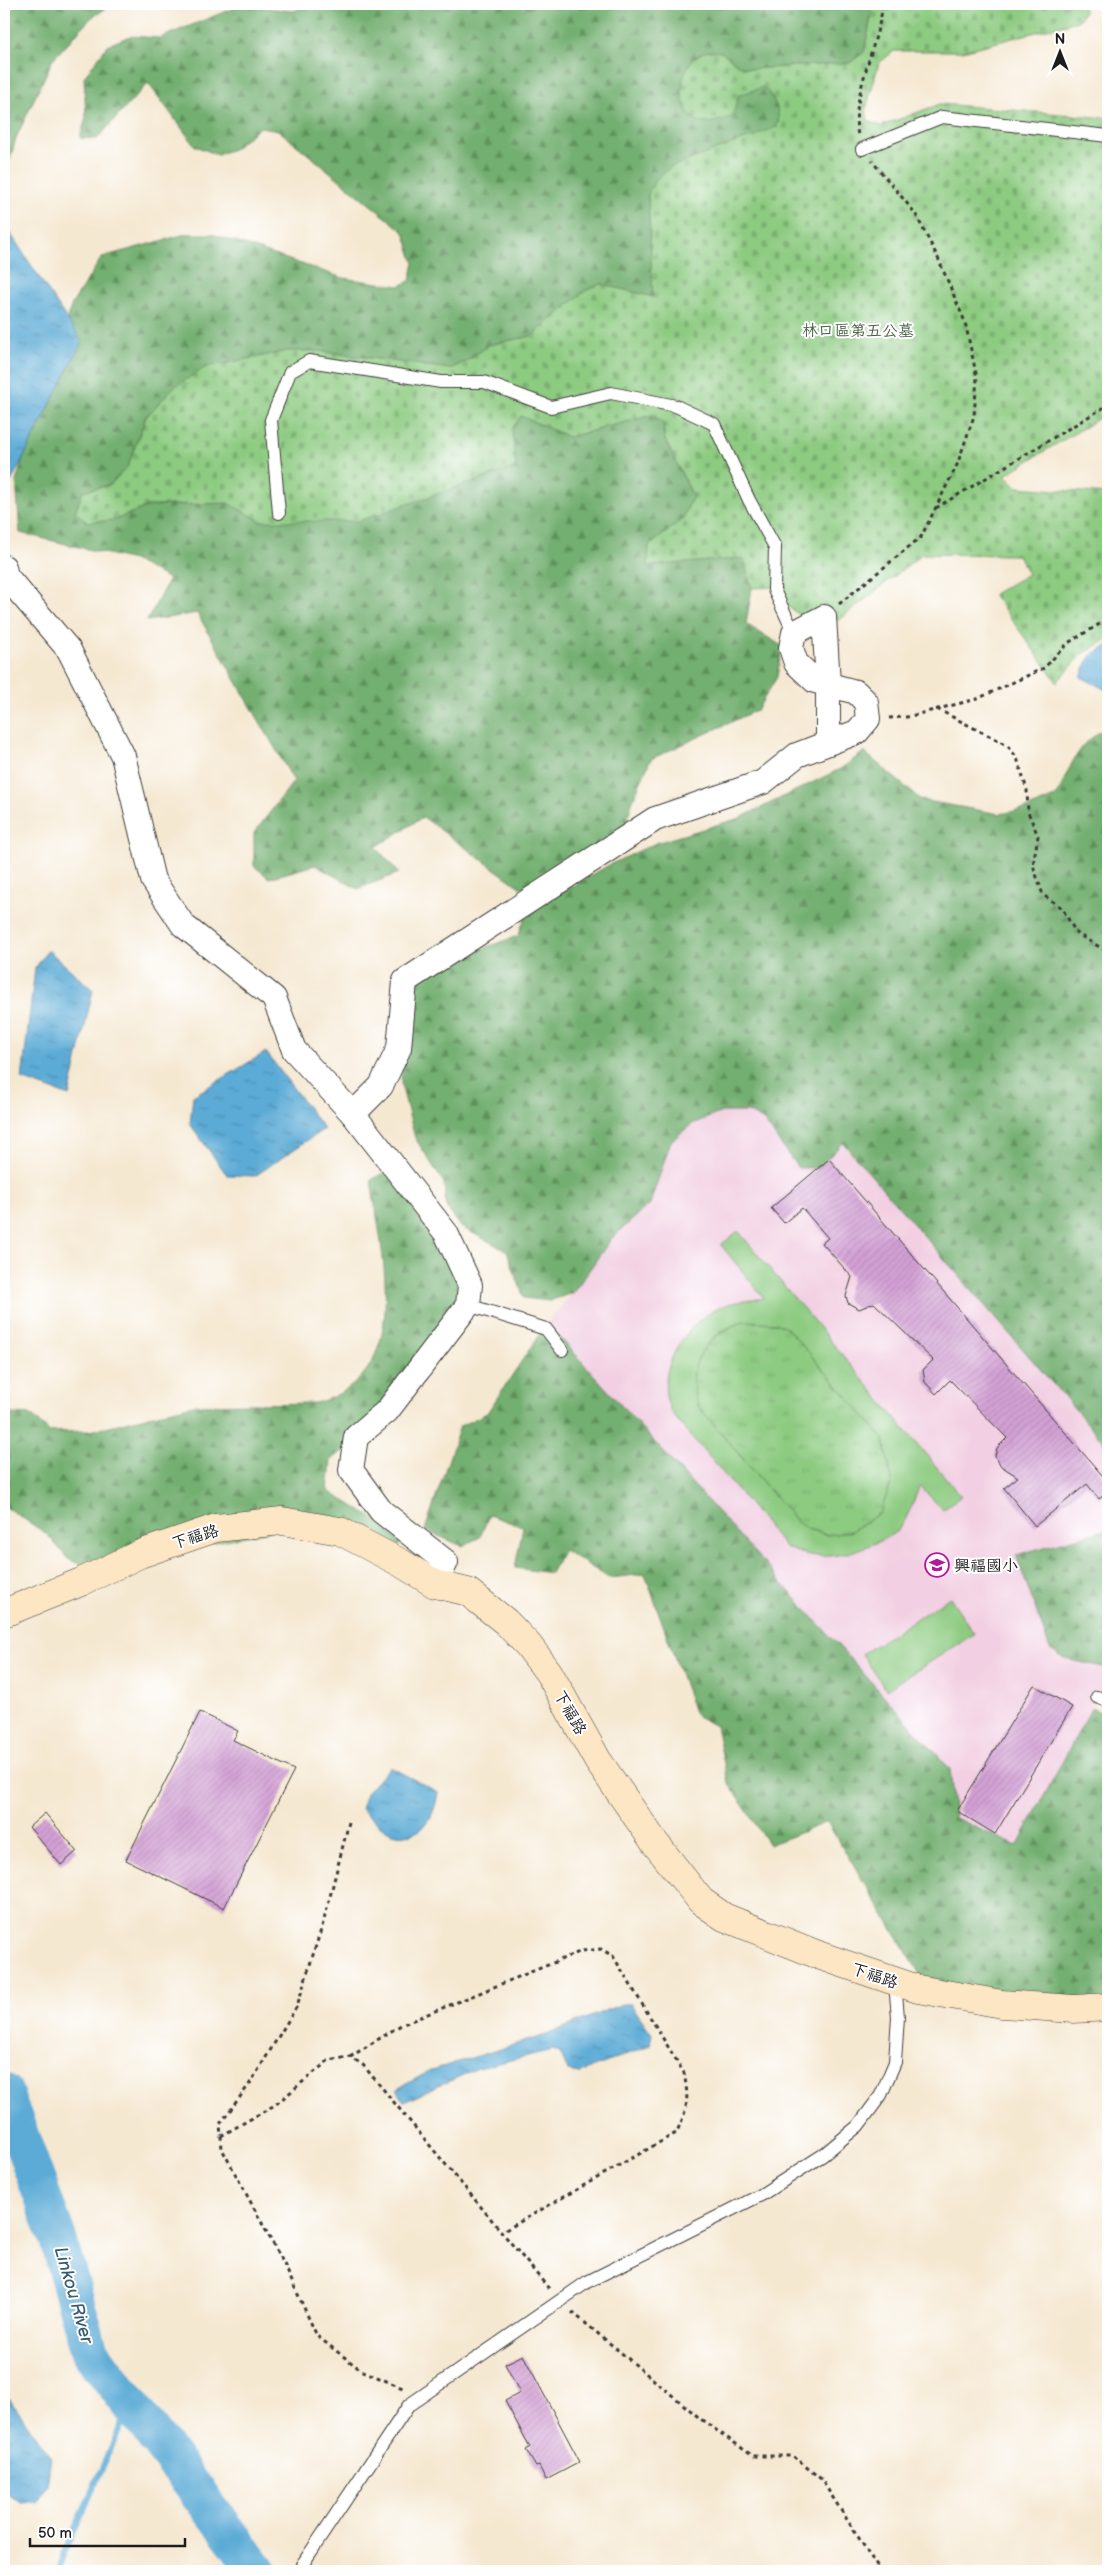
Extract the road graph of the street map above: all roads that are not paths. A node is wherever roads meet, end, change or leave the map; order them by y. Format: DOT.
graph roads {
  1 [pos="1108,136"];
  2 [pos="862,149"];
  3 [pos="279,513"];
  4 [pos="4,566"];
  5 [pos="794,633"];
  6 [pos="828,684"];
  7 [pos="828,743"];
  8 [pos="353,1114"];
  9 [pos="468,1305"];
  10 [pos="562,1350"];
  11 [pos="435,1584"];
  12 [pos="4,1613"];
  13 [pos="895,1983"];
  14 [pos="1108,2007"];
  15 [pos="298,2571"];
  1 -- 2 [label="lane"];
  3 -- 5 [label="lane"];
  4 -- 8 [label="street"];
  5 -- 6 [label="street"];
  5 -- 6 [label="street"];
  6 -- 7 [label="street"];
  6 -- 7 [label="street"];
  7 -- 8 [label="street"];
  8 -- 9 [label="street"];
  9 -- 10 [label="lane"];
  9 -- 11 [label="street"];
  11 -- 12 [label="main road, 下福路"];
  11 -- 13 [label="main road, 下福路"];
  13 -- 14 [label="main road, 下福路"];
  13 -- 15 [label="lane"];
}
